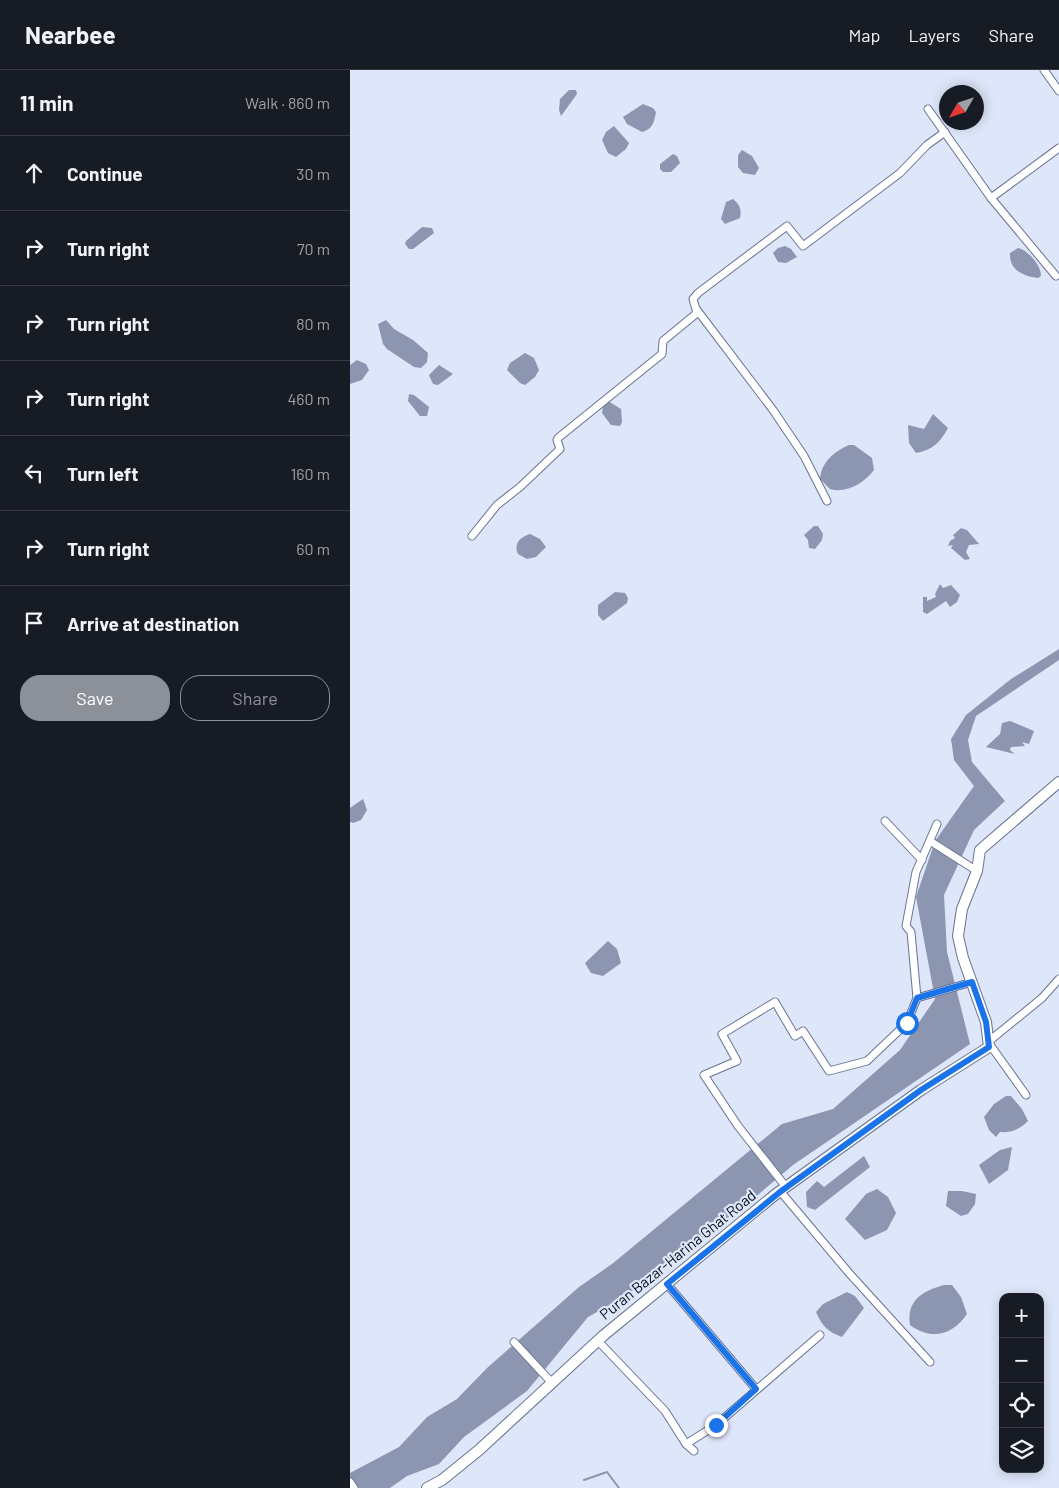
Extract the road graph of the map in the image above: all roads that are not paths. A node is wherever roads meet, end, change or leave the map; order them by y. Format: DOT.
graph roads {
  1 [pos="1044,70"];
  2 [pos="1059,90"];
  3 [pos="928,109"];
  4 [pos="945,132"];
  5 [pos="1059,148"];
  6 [pos="992,198"];
  7 [pos="1056,276"];
  8 [pos="697,310"];
  9 [pos="827,500"];
  10 [pos="472,536"];
  11 [pos="1059,782"];
  12 [pos="885,821"];
  13 [pos="937,824"];
  14 [pos="930,841"];
  15 [pos="922,860"];
  16 [pos="977,871"];
  17 [pos="1059,979"];
  18 [pos="972,982"];
  19 [pos="917,998"];
  20 [pos="988,1045"];
  21 [pos="1026,1095"];
  22 [pos="783,1189"];
  23 [pos="667,1284"];
  24 [pos="820,1335"];
  25 [pos="598,1341"];
  26 [pos="514,1342"];
  27 [pos="930,1362"];
  28 [pos="552,1383"];
  29 [pos="756,1389"];
  30 [pos="686,1444"];
  31 [pos="694,1451"];
  32 [pos="350,1482"];
  33 [pos="354,1488"];
  34 [pos="427,1488"];
  1 -- 2 [label="street"];
  3 -- 4 [label="street"];
  4 -- 6 [label="street"];
  4 -- 8 [label="street"];
  5 -- 6 [label="street"];
  6 -- 7 [label="street"];
  8 -- 9 [label="street"];
  8 -- 10 [label="street"];
  11 -- 16 [label="main road"];
  12 -- 15 [label="street"];
  13 -- 14 [label="street"];
  14 -- 15 [label="street"];
  14 -- 16 [label="street"];
  15 -- 19 [label="street"];
  16 -- 18 [label="main road"];
  17 -- 20 [label="street"];
  18 -- 19 [label="street"];
  18 -- 20 [label="main road"];
  19 -- 22 [label="street"];
  20 -- 21 [label="street"];
  20 -- 22 [label="main road, Puran Bazar-Harina Ghat Road"];
  22 -- 23 [label="main road, Puran Bazar-Harina Ghat Road"];
  22 -- 27 [label="street"];
  23 -- 25 [label="main road, Puran Bazar-Harina Ghat Road"];
  23 -- 29 [label="street"];
  24 -- 29 [label="street"];
  25 -- 28 [label="main road, Puran Bazar-Harina Ghat Road"];
  25 -- 30 [label="street"];
  26 -- 28 [label="street"];
  28 -- 34 [label="main road, Puran Bazar-Harina Ghat Road"];
  29 -- 30 [label="street"];
  30 -- 31 [label="street"];
  32 -- 33 [label="street"];
}
